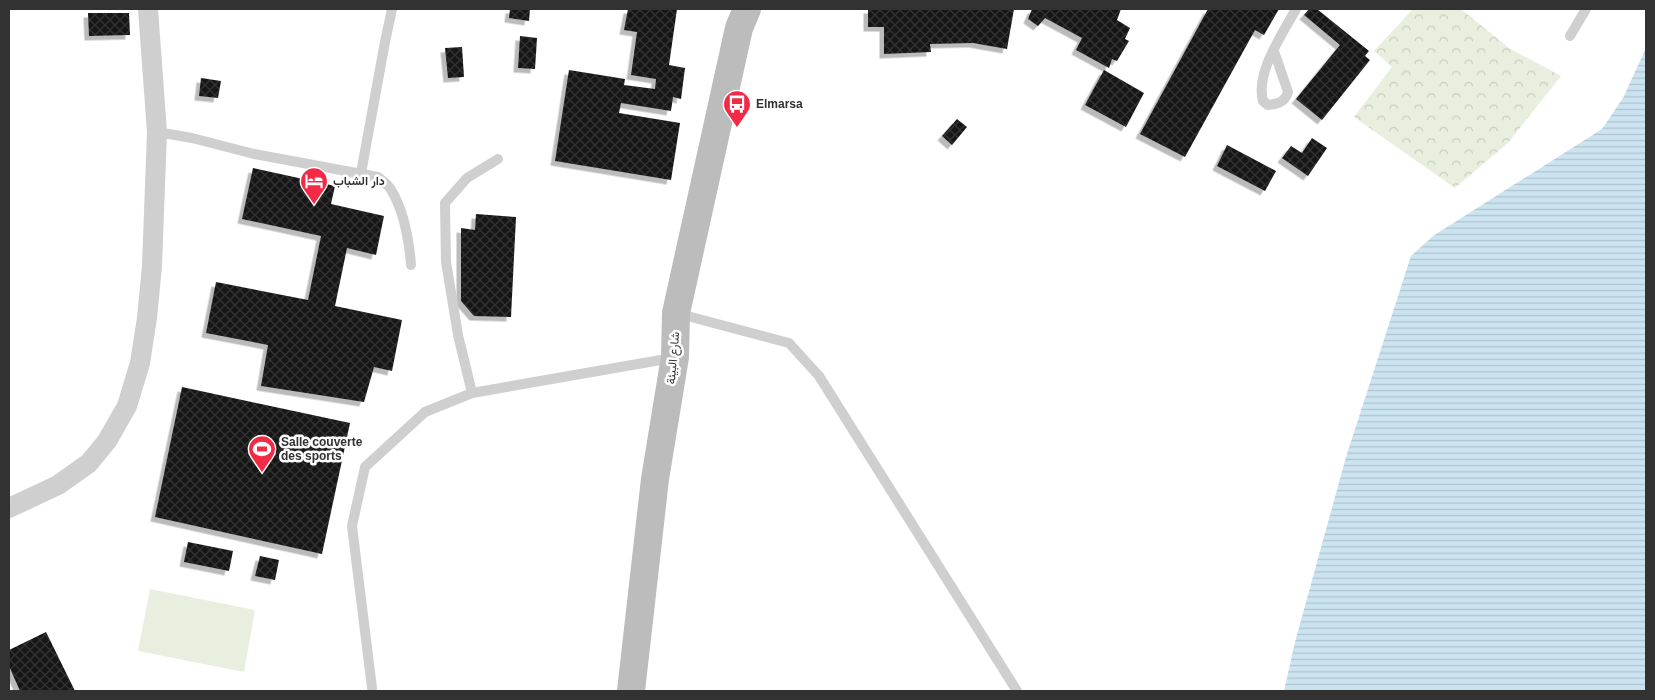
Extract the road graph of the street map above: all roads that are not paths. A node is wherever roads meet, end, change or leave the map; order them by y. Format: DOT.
graph roads {
  1 [pos="148,9"];
  2 [pos="392,9"];
  3 [pos="1296,9"];
  4 [pos="1586,9"];
  5 [pos="741,15"];
  6 [pos="1570,36"];
  7 [pos="1274,51"];
  8 [pos="157,132"];
  9 [pos="498,159"];
  10 [pos="361,173"];
  11 [pos="411,265"];
  12 [pos="676,312"];
  13 [pos="675,357"];
  14 [pos="472,393"];
  15 [pos="9,508"];
  16 [pos="372,688"];
  17 [pos="631,691"];
  18 [pos="1017,691"];
  1 -- 8 [label="street"];
  2 -- 10 [label="lane"];
  3 -- 7 [label="lane"];
  4 -- 6 [label="lane"];
  5 -- 12 [label="main road, شارع البيئة"];
  7 -- 7 [label="lane"];
  8 -- 10 [label="lane"];
  8 -- 15 [label="street"];
  9 -- 14 [label="lane"];
  10 -- 11 [label="lane"];
  12 -- 13 [label="main road, شارع البيئة"];
  12 -- 18 [label="lane"];
  13 -- 14 [label="lane"];
  13 -- 17 [label="main road, شارع البيئة"];
  14 -- 16 [label="lane"];
}
